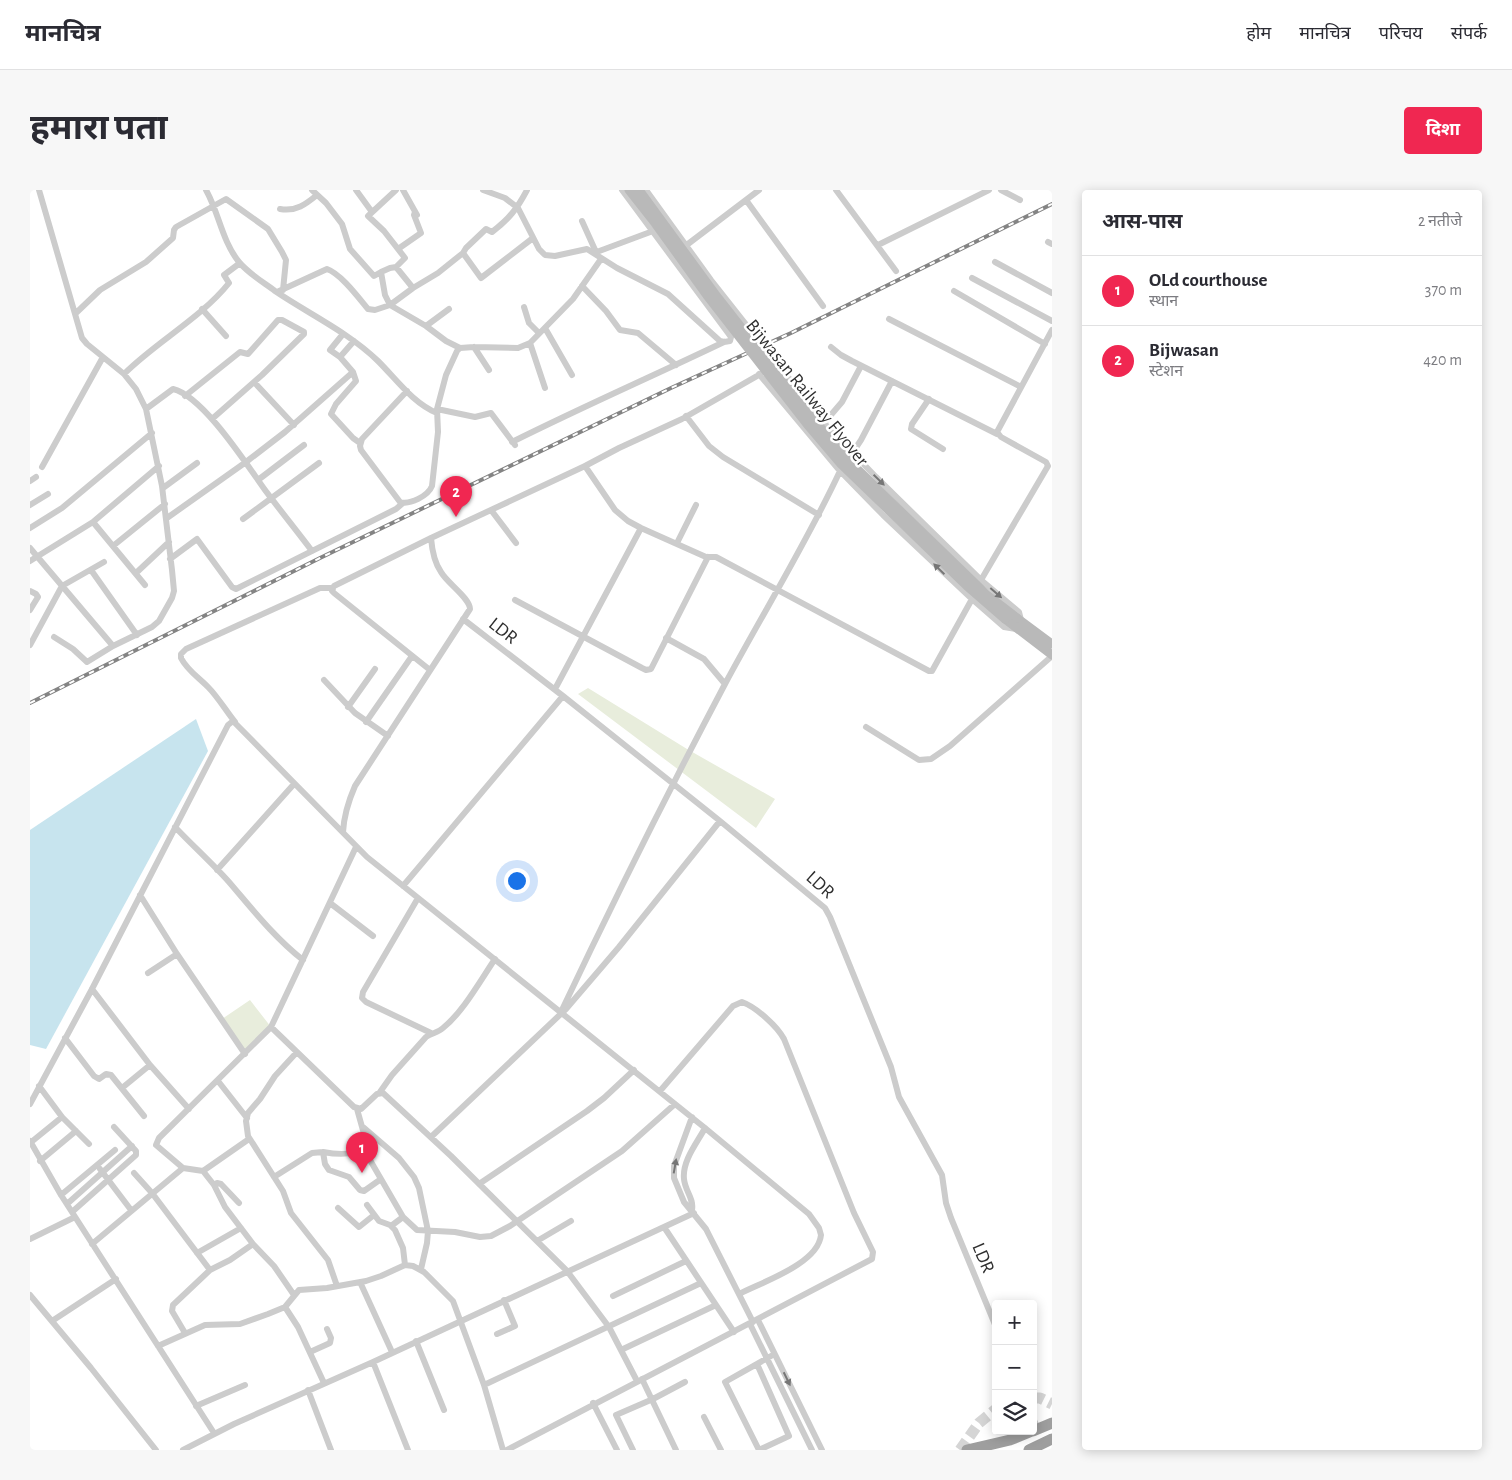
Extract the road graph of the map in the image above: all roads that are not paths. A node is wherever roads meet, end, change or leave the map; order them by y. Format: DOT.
graph roads {
  1 [pos="39,190"];
  2 [pos="206,190"];
  3 [pos="356,190"];
  4 [pos="396,190"];
  5 [pos="403,190"];
  6 [pos="483,190"];
  7 [pos="503,190"];
  8 [pos="527,190"];
  9 [pos="622,190"];
  10 [pos="639,190"];
  11 [pos="646,190"];
  12 [pos="759,190"];
  13 [pos="836,190"];
  14 [pos="990,190"];
  15 [pos="1001,190"];
  16 [pos="1018,190"];
  17 [pos="315,192"];
  18 [pos="629,194"];
  19 [pos="1010,195"];
  20 [pos="506,198"];
  21 [pos="746,200"];
  22 [pos="1020,200"];
  23 [pos="213,205"];
  24 [pos="518,208"];
  25 [pos="280,209"];
  26 [pos="372,212"];
  27 [pos="582,221"];
  28 [pos="653,231"];
  29 [pos="533,238"];
  30 [pos="687,245"];
  31 [pos="878,245"];
  32 [pos="398,249"];
  33 [pos="595,252"];
  34 [pos="463,253"];
  35 [pos="671,257"];
  36 [pos="601,259"];
  37 [pos="995,262"];
  38 [pos="240,263"];
  39 [pos="396,267"];
  40 [pos="896,271"];
  41 [pos="381,272"];
  42 [pos="972,278"];
  43 [pos="582,286"];
  44 [pos="413,288"];
  45 [pos="280,291"];
  46 [pos="954,292"];
  47 [pos="1052,293"];
  48 [pos="390,305"];
  49 [pos="823,306"];
  50 [pos="524,307"];
  51 [pos="449,308"];
  52 [pos="202,309"];
  53 [pos="76,313"];
  54 [pos="889,319"];
  55 [pos="1052,321"];
  56 [pos="426,326"];
  57 [pos="542,330"];
  58 [pos="1052,330"];
  59 [pos="343,334"];
  60 [pos="226,336"];
  61 [pos="731,339"];
  62 [pos="354,341"];
  63 [pos="724,342"];
  64 [pos="530,343"];
  65 [pos="1045,344"];
  66 [pos="474,347"];
  67 [pos="832,347"];
  68 [pos="460,348"];
  69 [pos="103,357"];
  70 [pos="340,357"];
  71 [pos="676,365"];
  72 [pos="861,366"];
  73 [pos="489,370"];
  74 [pos="353,372"];
  75 [pos="124,374"];
  76 [pos="760,374"];
  77 [pos="572,376"];
  78 [pos="892,381"];
  79 [pos="254,382"];
  80 [pos="1021,387"];
  81 [pos="545,388"];
  82 [pos="407,391"];
  83 [pos="185,396"];
  84 [pos="929,400"];
  85 [pos="146,409"];
  86 [pos="437,411"];
  87 [pos="686,416"];
  88 [pos="212,419"];
  89 [pos="824,423"];
  90 [pos="294,425"];
  91 [pos="152,433"];
  92 [pos="997,434"];
  93 [pos="360,443"];
  94 [pos="304,445"];
  95 [pos="943,449"];
  96 [pos="852,452"];
  97 [pos="246,462"];
  98 [pos="197,463"];
  99 [pos="319,463"];
  100 [pos="158,466"];
  101 [pos="585,466"];
  102 [pos="42,467"];
  103 [pos="840,471"];
  104 [pos="258,480"];
  105 [pos="162,488"];
  106 [pos="48,494"];
  107 [pos="271,498"];
  108 [pos="403,503"];
  109 [pos="165,504"];
  110 [pos="696,505"];
  111 [pos="30,506"];
  112 [pos="491,510"];
  113 [pos="819,515"];
  114 [pos="167,518"];
  115 [pos="243,519"];
  116 [pos="93,522"];
  117 [pos="30,528"];
  118 [pos="641,528"];
  119 [pos="431,538"];
  120 [pos="169,542"];
  121 [pos="516,543"];
  122 [pos="677,543"];
  123 [pos="113,546"];
  124 [pos="30,548"];
  125 [pos="312,551"];
  126 [pos="37,556"];
  127 [pos="708,557"];
  128 [pos="170,559"];
  129 [pos="30,561"];
  130 [pos="104,562"];
  131 [pos="90,570"];
  132 [pos="136,573"];
  133 [pos="981,580"];
  134 [pos="62,586"];
  135 [pos="145,586"];
  136 [pos="332,588"];
  137 [pos="777,589"];
  138 [pos="30,591"];
  139 [pos="515,600"];
  140 [pos="972,600"];
  141 [pos="30,610"];
  142 [pos="463,619"];
  143 [pos="1019,623"];
  144 [pos="137,635"];
  145 [pos="54,637"];
  146 [pos="583,638"];
  147 [pos="666,638"];
  148 [pos="1052,644"];
  149 [pos="30,645"];
  150 [pos="113,646"];
  151 [pos="1052,655"];
  152 [pos="412,656"];
  153 [pos="375,669"];
  154 [pos="430,670"];
  155 [pos="324,680"];
  156 [pos="725,684"];
  157 [pos="554,689"];
  158 [pos="564,696"];
  159 [pos="348,707"];
  160 [pos="234,722"];
  161 [pos="366,722"];
  162 [pos="866,727"];
  163 [pos="388,736"];
  164 [pos="294,784"];
  165 [pos="673,785"];
  166 [pos="720,821"];
  167 [pos="175,827"];
  168 [pos="343,832"];
  169 [pos="356,847"];
  170 [pos="217,870"];
  171 [pos="403,886"];
  172 [pos="140,895"];
  173 [pos="418,898"];
  174 [pos="330,903"];
  175 [pos="373,936"];
  176 [pos="177,954"];
  177 [pos="495,959"];
  178 [pos="302,960"];
  179 [pos="148,973"];
  180 [pos="92,990"];
  181 [pos="561,1012"];
  182 [pos="272,1028"];
  183 [pos="431,1033"];
  184 [pos="65,1038"];
  185 [pos="297,1052"];
  186 [pos="245,1054"];
  187 [pos="150,1065"];
  188 [pos="634,1070"];
  189 [pos="218,1081"];
  190 [pos="39,1086"];
  191 [pos="122,1088"];
  192 [pos="660,1091"];
  193 [pos="380,1092"];
  194 [pos="30,1104"];
  195 [pos="675,1104"];
  196 [pos="189,1109"];
  197 [pos="357,1109"];
  198 [pos="144,1116"];
  199 [pos="62,1117"];
  200 [pos="692,1117"];
  201 [pos="247,1118"];
  202 [pos="114,1127"];
  203 [pos="363,1127"];
  204 [pos="705,1128"];
  205 [pos="76,1131"];
  206 [pos="431,1137"];
  207 [pos="249,1139"];
  208 [pos="30,1142"];
  209 [pos="89,1144"];
  210 [pos="132,1146"];
  211 [pos="363,1148"];
  212 [pos="114,1150"];
  213 [pos="322,1152"];
  214 [pos="40,1161"];
  215 [pos="97,1166"];
  216 [pos="183,1168"];
  217 [pos="203,1171"];
  218 [pos="103,1172"];
  219 [pos="134,1173"];
  220 [pos="274,1177"];
  221 [pos="381,1178"];
  222 [pos="108,1180"];
  223 [pos="479,1184"];
  224 [pos="214,1185"];
  225 [pos="152,1194"];
  226 [pos="61,1195"];
  227 [pos="238,1203"];
  228 [pos="67,1204"];
  229 [pos="367,1205"];
  230 [pos="338,1208"];
  231 [pos="132,1210"];
  232 [pos="693,1211"];
  233 [pos="74,1214"];
  234 [pos="374,1215"];
  235 [pos="403,1217"];
  236 [pos="516,1220"];
  237 [pos="571,1221"];
  238 [pos="391,1226"];
  239 [pos="664,1227"];
  240 [pos="241,1228"];
  241 [pos="428,1231"];
  242 [pos="30,1239"];
  243 [pos="537,1241"];
  244 [pos="92,1244"];
  245 [pos="253,1244"];
  246 [pos="197,1253"];
  247 [pos="686,1261"];
  248 [pos="405,1265"];
  249 [pos="421,1269"];
  250 [pos="210,1270"];
  251 [pos="567,1271"];
  252 [pos="116,1279"];
  253 [pos="360,1282"];
  254 [pos="701,1283"];
  255 [pos="336,1286"];
  256 [pos="738,1294"];
  257 [pos="30,1295"];
  258 [pos="294,1295"];
  259 [pos="613,1296"];
  260 [pos="504,1300"];
  261 [pos="716,1305"];
  262 [pos="285,1307"];
  263 [pos="992,1317"];
  264 [pos="461,1320"];
  265 [pos="52,1321"];
  266 [pos="754,1322"];
  267 [pos="609,1327"];
  268 [pos="327,1329"];
  269 [pos="734,1332"];
  270 [pos="185,1333"];
  271 [pos="497,1334"];
  272 [pos="416,1341"];
  273 [pos="158,1346"];
  274 [pos="621,1350"];
  275 [pos="310,1352"];
  276 [pos="392,1352"];
  277 [pos="774,1354"];
  278 [pos="767,1358"];
  279 [pos="373,1362"];
  280 [pos="756,1364"];
  281 [pos="640,1380"];
  282 [pos="324,1382"];
  283 [pos="685,1382"];
  284 [pos="245,1385"];
  285 [pos="484,1386"];
  286 [pos="308,1390"];
  287 [pos="653,1399"];
  288 [pos="594,1403"];
  289 [pos="196,1406"];
  290 [pos="444,1410"];
  291 [pos="704,1417"];
  292 [pos="1052,1423"];
  293 [pos="1037,1429"];
  294 [pos="214,1434"];
  295 [pos="1022,1435"];
  296 [pos="1052,1439"];
  297 [pos="156,1450"];
  298 [pos="183,1450"];
  299 [pos="331,1450"];
  300 [pos="408,1450"];
  301 [pos="503,1450"];
  302 [pos="507,1450"];
  303 [pos="617,1450"];
  304 [pos="633,1450"];
  305 [pos="676,1450"];
  306 [pos="721,1450"];
  307 [pos="759,1450"];
  308 [pos="812,1450"];
  309 [pos="822,1450"];
  310 [pos="968,1450"];
  311 [pos="1029,1450"];
  1 -- 53 [label="street"];
  2 -- 23 [label="street"];
  3 -- 26 [label="street"];
  4 -- 26 [label="street"];
  5 -- 32 [label="street"];
  6 -- 20 [label="street"];
  7 -- 20 [label="street"];
  8 -- 24 [label="street"];
  9 -- 18 [label="street"];
  10 -- 18 [label="street"];
  10 -- 143 [label="main road, Bijwasan Railway Flyover, bridge"];
  11 -- 30 [label="street"];
  12 -- 21 [label="street"];
  13 -- 31 [label="street"];
  14 -- 31 [label="street"];
  15 -- 19 [label="street"];
  16 -- 19 [label="street"];
  17 -- 25 [label="street"];
  17 -- 41 [label="street"];
  18 -- 28 [label="street"];
  18 -- 143 [label="main road, Bijwasan Railway Flyover, bridge"];
  19 -- 22 [label="street"];
  20 -- 24 [label="street"];
  21 -- 30 [label="street"];
  21 -- 49 [label="street"];
  23 -- 38 [label="street"];
  23 -- 45 [label="street"];
  23 -- 53 [label="street"];
  24 -- 29 [label="street"];
  24 -- 34 [label="street"];
  26 -- 32 [label="street"];
  27 -- 33 [label="street"];
  28 -- 33 [label="street"];
  28 -- 35 [label="street"];
  29 -- 33 [label="street"];
  29 -- 34 [label="street"];
  30 -- 35 [label="street"];
  30 -- 61 [label="street"];
  31 -- 40 [label="street"];
  32 -- 39 [label="street"];
  33 -- 36 [label="street"];
  34 -- 44 [label="street"];
  35 -- 61 [label="street"];
  36 -- 43 [label="street"];
  36 -- 63 [label="street"];
  37 -- 47 [label="street"];
  38 -- 45 [label="street"];
  38 -- 52 [label="street"];
  39 -- 41 [label="street"];
  39 -- 44 [label="street"];
  41 -- 48 [label="street"];
  42 -- 55 [label="street"];
  43 -- 57 [label="street"];
  43 -- 71 [label="street"];
  44 -- 48 [label="street"];
  45 -- 48 [label="street"];
  45 -- 59 [label="street"];
  46 -- 65 [label="street"];
  48 -- 56 [label="street"];
  50 -- 57 [label="street"];
  51 -- 56 [label="street"];
  52 -- 60 [label="street"];
  52 -- 75 [label="street"];
  53 -- 69 [label="street"];
  54 -- 80 [label="street"];
  56 -- 68 [label="street"];
  57 -- 64 [label="street"];
  57 -- 77 [label="street"];
  58 -- 65 [label="street"];
  59 -- 62 [label="street"];
  59 -- 70 [label="street"];
  61 -- 63 [label="street"];
  62 -- 70 [label="street"];
  62 -- 82 [label="street"];
  63 -- 71 [label="street"];
  64 -- 66 [label="street"];
  64 -- 81 [label="street"];
  65 -- 80 [label="street"];
  66 -- 68 [label="street"];
  66 -- 73 [label="street"];
  67 -- 72 [label="street"];
  68 -- 86 [label="street"];
  69 -- 75 [label="street"];
  69 -- 102 [label="street"];
  70 -- 74 [label="street"];
  71 -- 86 [label="street"];
  72 -- 78 [label="street"];
  72 -- 89 [label="street"];
  74 -- 90 [label="street"];
  74 -- 93 [label="street"];
  75 -- 85 [label="street"];
  76 -- 87 [label="street"];
  76 -- 89 [label="street"];
  76 -- 103 [label="street"];
  78 -- 84 [label="street"];
  78 -- 96 [label="street"];
  79 -- 83 [label="street"];
  79 -- 88 [label="street"];
  79 -- 90 [label="street"];
  80 -- 92 [label="street"];
  82 -- 86 [label="street"];
  82 -- 93 [label="street"];
  83 -- 85 [label="street"];
  83 -- 88 [label="street"];
  84 -- 92 [label="street"];
  84 -- 95 [label="street"];
  85 -- 91 [label="street"];
  86 -- 108 [label="street"];
  87 -- 101 [label="street"];
  87 -- 113 [label="street"];
  88 -- 97 [label="street"];
  89 -- 96 [label="street"];
  90 -- 97 [label="street"];
  91 -- 100 [label="street"];
  91 -- 117 [label="street"];
  92 -- 133 [label="street"];
  93 -- 108 [label="street"];
  94 -- 104 [label="street"];
  96 -- 133 [label="street, one-way"];
  97 -- 104 [label="street"];
  97 -- 114 [label="street"];
  98 -- 105 [label="street"];
  99 -- 107 [label="street"];
  100 -- 105 [label="street"];
  100 -- 116 [label="street"];
  101 -- 112 [label="street"];
  101 -- 118 [label="street"];
  103 -- 113 [label="street"];
  140 -- 103 [label="street, one-way"];
  104 -- 107 [label="street"];
  105 -- 109 [label="street"];
  106 -- 111 [label="street"];
  107 -- 115 [label="street"];
  107 -- 125 [label="street"];
  108 -- 125 [label="street"];
  109 -- 114 [label="street"];
  109 -- 123 [label="street"];
  110 -- 122 [label="street"];
  112 -- 119 [label="street"];
  112 -- 121 [label="street"];
  113 -- 137 [label="street"];
  114 -- 120 [label="street"];
  116 -- 123 [label="street"];
  116 -- 126 [label="street"];
  118 -- 122 [label="street"];
  118 -- 146 [label="street"];
  119 -- 136 [label="street"];
  119 -- 142 [label="street"];
  120 -- 128 [label="street"];
  120 -- 132 [label="street"];
  122 -- 127 [label="street"];
  123 -- 132 [label="street"];
  124 -- 126 [label="street"];
  125 -- 128 [label="street"];
  126 -- 129 [label="street"];
  126 -- 134 [label="street"];
  127 -- 137 [label="street"];
  127 -- 147 [label="street"];
  128 -- 144 [label="street"];
  130 -- 131 [label="street"];
  131 -- 134 [label="street"];
  131 -- 144 [label="street"];
  132 -- 135 [label="street"];
  133 -- 143 [label="street, one-way"];
  134 -- 149 [label="street"];
  134 -- 150 [label="street"];
  136 -- 152 [label="street"];
  136 -- 160 [label="street"];
  137 -- 140 [label="street"];
  137 -- 156 [label="street"];
  138 -- 141 [label="street"];
  139 -- 146 [label="street"];
  140 -- 143 [label="street"];
  142 -- 154 [label="street"];
  142 -- 157 [label="street, LDR"];
  143 -- 148 [label="main road"];
  143 -- 151 [label="main road, Bijwasan Railway Flyover"];
  144 -- 150 [label="street"];
  145 -- 150 [label="street"];
  146 -- 147 [label="street"];
  146 -- 157 [label="street"];
  147 -- 156 [label="street"];
  151 -- 162 [label="street"];
  152 -- 154 [label="street"];
  152 -- 161 [label="street"];
  153 -- 159 [label="street"];
  154 -- 163 [label="street"];
  155 -- 159 [label="street"];
  156 -- 165 [label="street"];
  157 -- 158 [label="street, LDR"];
  158 -- 165 [label="street, LDR"];
  158 -- 171 [label="street"];
  159 -- 161 [label="street"];
  160 -- 164 [label="street"];
  160 -- 167 [label="street"];
  161 -- 163 [label="street"];
  163 -- 168 [label="street"];
  164 -- 168 [label="street"];
  164 -- 170 [label="street"];
  165 -- 166 [label="street, LDR"];
  165 -- 181 [label="street"];
  166 -- 181 [label="street"];
  166 -- 263 [label="street, LDR"];
  167 -- 170 [label="street"];
  167 -- 172 [label="street"];
  168 -- 169 [label="street"];
  169 -- 171 [label="street"];
  169 -- 174 [label="street"];
  170 -- 178 [label="street"];
  171 -- 173 [label="street"];
  172 -- 176 [label="street"];
  172 -- 180 [label="street"];
  173 -- 177 [label="street"];
  173 -- 183 [label="street"];
  174 -- 175 [label="street"];
  174 -- 178 [label="street"];
  176 -- 179 [label="street"];
  176 -- 186 [label="street"];
  177 -- 181 [label="street"];
  177 -- 183 [label="street"];
  178 -- 182 [label="street"];
  180 -- 184 [label="street"];
  180 -- 187 [label="street"];
  181 -- 188 [label="street"];
  181 -- 206 [label="street"];
  182 -- 185 [label="street"];
  182 -- 186 [label="street"];
  183 -- 193 [label="street"];
  184 -- 190 [label="street"];
  184 -- 191 [label="street"];
  185 -- 197 [label="street"];
  185 -- 201 [label="street"];
  186 -- 189 [label="street"];
  187 -- 191 [label="street"];
  187 -- 196 [label="street"];
  188 -- 192 [label="street"];
  188 -- 223 [label="street"];
  189 -- 196 [label="street"];
  189 -- 201 [label="street"];
  190 -- 194 [label="street"];
  190 -- 199 [label="street"];
  191 -- 198 [label="street"];
  192 -- 195 [label="street"];
  192 -- 266 [label="street"];
  193 -- 197 [label="street"];
  193 -- 206 [label="street"];
  195 -- 200 [label="street"];
  195 -- 236 [label="street"];
  196 -- 216 [label="street"];
  197 -- 203 [label="street"];
  199 -- 205 [label="street"];
  199 -- 208 [label="street"];
  200 -- 204 [label="street"];
  232 -- 200 [label="street, one-way"];
  201 -- 207 [label="street"];
  202 -- 210 [label="street"];
  203 -- 211 [label="street"];
  203 -- 241 [label="street"];
  204 -- 232 [label="street"];
  204 -- 256 [label="street"];
  205 -- 209 [label="street"];
  205 -- 214 [label="street"];
  206 -- 223 [label="street"];
  207 -- 217 [label="street"];
  207 -- 220 [label="street"];
  208 -- 214 [label="street"];
  210 -- 218 [label="street"];
  210 -- 222 [label="street"];
  211 -- 213 [label="street"];
  211 -- 221 [label="street"];
  212 -- 215 [label="street"];
  213 -- 220 [label="street"];
  213 -- 221 [label="street"];
  214 -- 226 [label="street"];
  215 -- 218 [label="street"];
  215 -- 226 [label="street"];
  216 -- 217 [label="street"];
  216 -- 225 [label="street"];
  217 -- 224 [label="street"];
  218 -- 222 [label="street"];
  218 -- 228 [label="street"];
  219 -- 225 [label="street"];
  220 -- 255 [label="street"];
  221 -- 235 [label="street"];
  222 -- 231 [label="street"];
  222 -- 233 [label="street"];
  223 -- 236 [label="street"];
  224 -- 227 [label="street"];
  224 -- 240 [label="street"];
  225 -- 231 [label="street"];
  225 -- 246 [label="street"];
  226 -- 228 [label="street"];
  228 -- 233 [label="street"];
  229 -- 234 [label="street"];
  230 -- 234 [label="street"];
  231 -- 244 [label="street"];
  232 -- 239 [label="street"];
  232 -- 256 [label="street"];
  233 -- 242 [label="street"];
  233 -- 244 [label="street"];
  234 -- 238 [label="street"];
  235 -- 238 [label="street"];
  235 -- 241 [label="street"];
  236 -- 241 [label="street"];
  236 -- 243 [label="street"];
  237 -- 243 [label="street"];
  238 -- 248 [label="street"];
  239 -- 247 [label="street"];
  239 -- 251 [label="street"];
  240 -- 245 [label="street"];
  240 -- 246 [label="street"];
  241 -- 249 [label="street"];
  243 -- 251 [label="street"];
  244 -- 252 [label="street"];
  245 -- 250 [label="street"];
  245 -- 258 [label="street"];
  246 -- 250 [label="street"];
  247 -- 254 [label="street"];
  247 -- 259 [label="street"];
  248 -- 249 [label="street"];
  248 -- 253 [label="street"];
  249 -- 264 [label="street"];
  250 -- 270 [label="street"];
  251 -- 260 [label="street"];
  251 -- 267 [label="street"];
  252 -- 265 [label="street"];
  252 -- 273 [label="street"];
  253 -- 255 [label="street"];
  253 -- 276 [label="street"];
  254 -- 261 [label="street"];
  254 -- 267 [label="street"];
  255 -- 258 [label="street"];
  256 -- 266 [label="street"];
  257 -- 265 [label="street"];
  258 -- 262 [label="street"];
  260 -- 264 [label="street"];
  260 -- 271 [label="street"];
  261 -- 269 [label="street"];
  261 -- 274 [label="street"];
  262 -- 270 [label="street"];
  262 -- 275 [label="street"];
  264 -- 272 [label="street"];
  264 -- 285 [label="street"];
  265 -- 297 [label="street"];
  266 -- 269 [label="street"];
  266 -- 277 [label="street"];
  266 -- 278 [label="street"];
  267 -- 274 [label="street"];
  267 -- 285 [label="street"];
  268 -- 275 [label="street"];
  269 -- 281 [label="street"];
  270 -- 273 [label="street"];
  272 -- 276 [label="street"];
  272 -- 290 [label="street"];
  273 -- 289 [label="street"];
  274 -- 281 [label="street"];
  275 -- 282 [label="street"];
  276 -- 279 [label="street"];
  277 -- 278 [label="street"];
  277 -- 309 [label="street, one-way"];
  278 -- 280 [label="street"];
  278 -- 308 [label="street"];
  279 -- 282 [label="street"];
  279 -- 300 [label="street"];
  280 -- 307 [label="street"];
  280 -- 307 [label="street"];
  281 -- 287 [label="street"];
  281 -- 288 [label="street"];
  282 -- 286 [label="street"];
  283 -- 287 [label="street"];
  284 -- 289 [label="street"];
  285 -- 301 [label="street"];
  286 -- 294 [label="street"];
  286 -- 299 [label="street"];
  287 -- 304 [label="street"];
  287 -- 305 [label="street"];
  288 -- 302 [label="street"];
  288 -- 303 [label="street"];
  289 -- 294 [label="street"];
  291 -- 306 [label="street"];
  292 -- 293 [label="highway"];
  294 -- 298 [label="street"];
  295 -- 310 [label="highway"];
  296 -- 311 [label="highway"];
}
